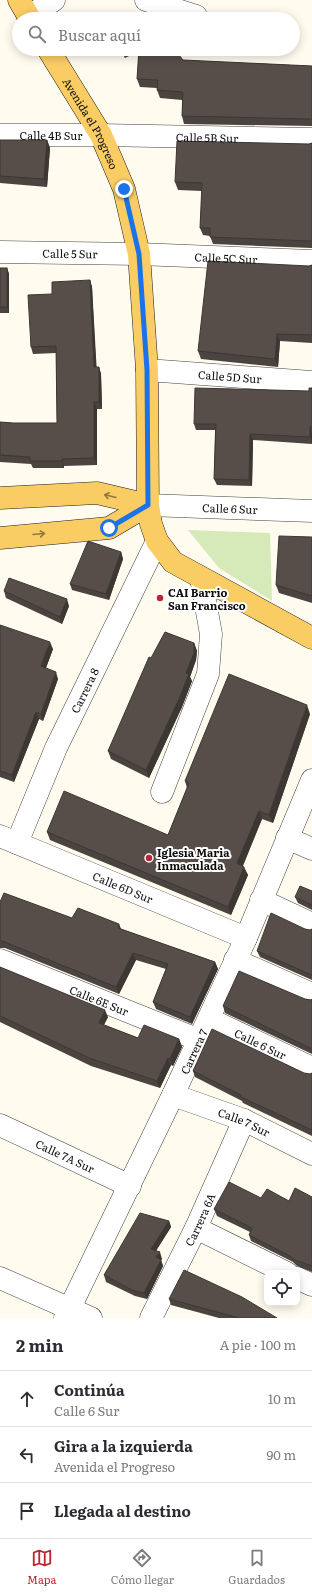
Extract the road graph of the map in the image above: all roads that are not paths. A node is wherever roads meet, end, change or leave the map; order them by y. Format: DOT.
graph roads {
  1 [pos="54,0"];
  2 [pos="146,0"];
  3 [pos="25,12"];
  4 [pos="184,12"];
  5 [pos="52,56"];
  6 [pos="0,135"];
  7 [pos="101,135"];
  8 [pos="312,139"];
  9 [pos="0,252"];
  10 [pos="139,254"];
  11 [pos="312,261"];
  12 [pos="147,370"];
  13 [pos="312,382"];
  14 [pos="0,498"];
  15 [pos="148,505"];
  16 [pos="312,511"];
  17 [pos="0,538"];
  18 [pos="157,541"];
  19 [pos="201,578"];
  20 [pos="312,638"];
  21 [pos="312,780"];
  22 [pos="162,792"];
  23 [pos="287,838"];
  24 [pos="9,839"];
  25 [pos="312,849"];
  26 [pos="261,900"];
  27 [pos="312,924"];
  28 [pos="246,938"];
  29 [pos="0,960"];
  30 [pos="235,960"];
  31 [pos="312,994"];
  32 [pos="209,1019"];
  33 [pos="198,1040"];
  34 [pos="312,1068"];
  35 [pos="173,1095"];
  36 [pos="244,1120"];
  37 [pos="0,1125"];
  38 [pos="312,1154"];
  39 [pos="130,1186"];
  40 [pos="196,1228"];
  41 [pos="281,1270"];
  42 [pos="0,1278"];
  43 [pos="300,1279"];
  44 [pos="312,1285"];
  45 [pos="68,1313"];
  46 [pos="91,1318"];
  47 [pos="151,1318"];
  1 -- 3 [label="street"];
  2 -- 4 [label="street"];
  5 -- 7 [label="main road, Avenida el Progreso"];
  6 -- 7 [label="street, Calle 4B Sur"];
  7 -- 8 [label="street, Calle 5B Sur"];
  7 -- 10 [label="main road, Avenida el Progreso"];
  9 -- 10 [label="street, Calle 5 Sur"];
  10 -- 11 [label="street, Calle 5C Sur"];
  10 -- 12 [label="main road, Avenida el Progreso"];
  12 -- 13 [label="street, Calle 5D Sur"];
  12 -- 15 [label="main road, Avenida el Progreso"];
  15 -- 14 [label="main road, Calle 6 Sur, one-way"];
  15 -- 16 [label="street, Calle 6 Sur"];
  17 -- 15 [label="main road, one-way"];
  15 -- 18 [label="main road, Avenida el Progreso"];
  18 -- 19 [label="main road, Avenida el Progreso"];
  18 -- 24 [label="street, Carrera 8"];
  19 -- 20 [label="main road, Avenida el Progreso"];
  19 -- 22 [label="street"];
  21 -- 23 [label="street, Carrera 7"];
  23 -- 25 [label="street"];
  23 -- 26 [label="street, Carrera 7"];
  24 -- 28 [label="street, Calle 6D Sur"];
  26 -- 27 [label="street"];
  26 -- 28 [label="street, Carrera 7"];
  28 -- 30 [label="street, Carrera 7"];
  29 -- 33 [label="street, Calle 6E Sur"];
  30 -- 31 [label="street"];
  30 -- 32 [label="street, Carrera 7"];
  32 -- 33 [label="street, Carrera 7"];
  32 -- 34 [label="street, Calle 6 Sur"];
  33 -- 35 [label="street, Carrera 7"];
  35 -- 36 [label="street, Calle 7 Sur"];
  35 -- 39 [label="street, Carrera 7"];
  36 -- 38 [label="street, Calle 7 Sur"];
  36 -- 40 [label="street, Carrera 6A"];
  37 -- 39 [label="street, Calle 7A Sur"];
  39 -- 45 [label="street, Carrera 7"];
  40 -- 41 [label="street"];
  40 -- 47 [label="street, Carrera 6A"];
  42 -- 45 [label="street"];
  43 -- 44 [label="street"];
  45 -- 46 [label="street"];
}
